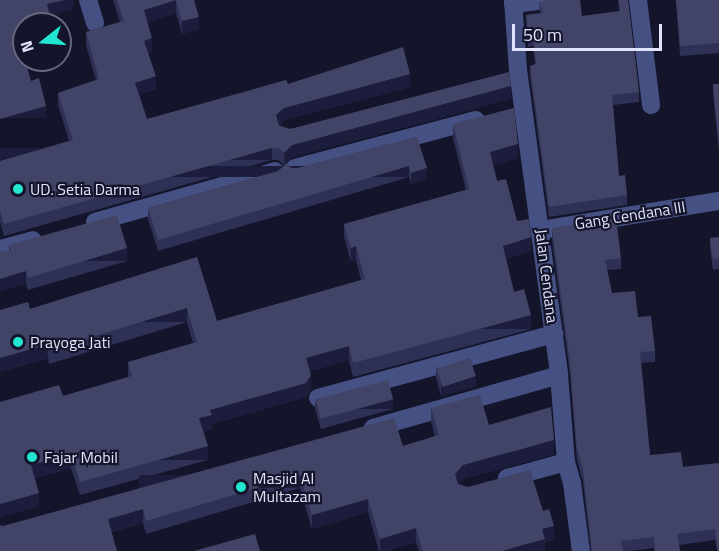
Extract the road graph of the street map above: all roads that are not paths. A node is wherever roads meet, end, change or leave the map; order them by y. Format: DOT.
graph roads {
  1 [pos="88,0"];
  2 [pos="544,0"];
  3 [pos="638,0"];
  4 [pos="513,2"];
  5 [pos="95,23"];
  6 [pos="518,70"];
  7 [pos="495,76"];
  8 [pos="651,105"];
  9 [pos="524,107"];
  10 [pos="295,168"];
  11 [pos="275,171"];
  12 [pos="719,201"];
  13 [pos="80,226"];
  14 [pos="541,230"];
  15 [pos="46,236"];
  16 [pos="0,249"];
  17 [pos="554,334"];
  18 [pos="559,375"];
  19 [pos="317,398"];
  20 [pos="351,434"];
  21 [pos="567,462"];
  22 [pos="488,484"];
  23 [pos="579,550"];
  1 -- 5 [label="street"];
  2 -- 4 [label="street"];
  3 -- 8 [label="street"];
  4 -- 6 [label="street, Jalan Cendana"];
  6 -- 7 [label="street"];
  6 -- 9 [label="street, Jalan Cendana"];
  9 -- 10 [label="street"];
  9 -- 14 [label="street, Jalan Cendana"];
  11 -- 13 [label="street"];
  12 -- 14 [label="street, Gang Cendana III"];
  14 -- 17 [label="street, Jalan Cendana"];
  15 -- 16 [label="street"];
  17 -- 18 [label="street, Jalan Cendana"];
  17 -- 19 [label="street"];
  18 -- 20 [label="street"];
  18 -- 21 [label="street, Jalan Cendana"];
  21 -- 22 [label="street"];
  21 -- 23 [label="street, Jalan Cendana"];
}
